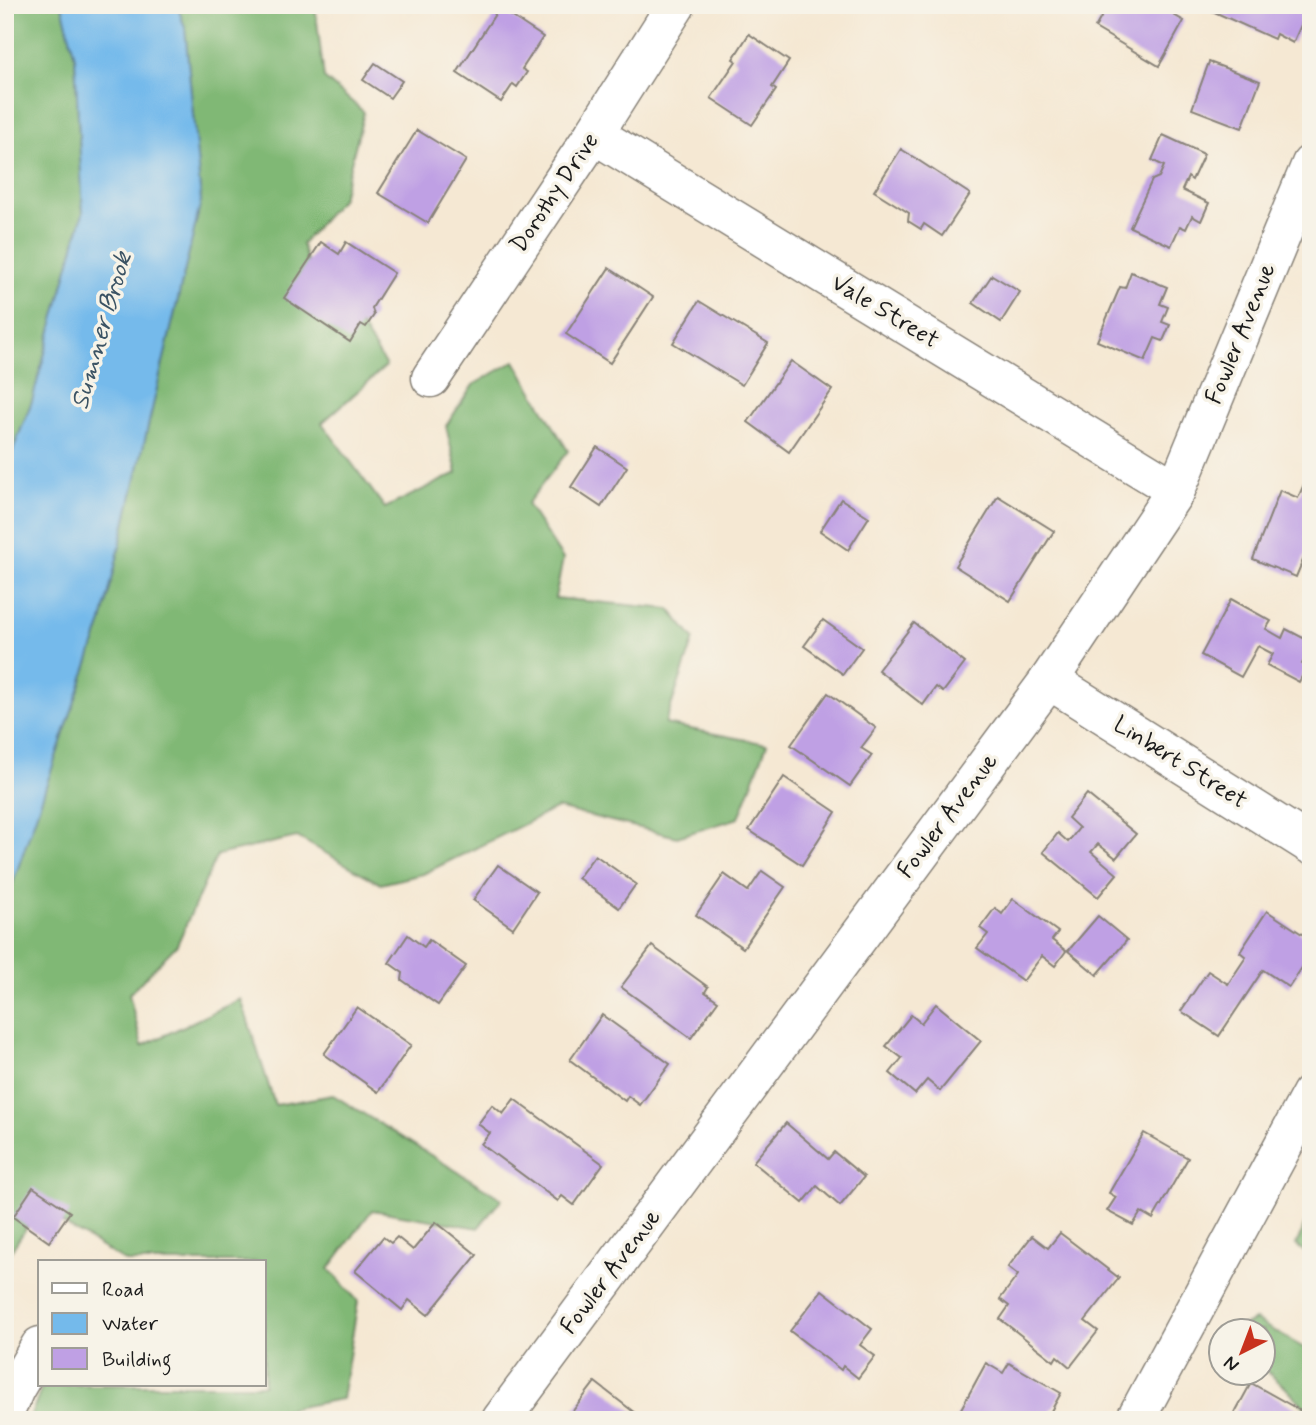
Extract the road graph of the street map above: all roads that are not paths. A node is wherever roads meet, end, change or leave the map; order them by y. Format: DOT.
graph roads {
  1 [pos="676,5"];
  2 [pos="594,134"];
  3 [pos="1311,164"];
  4 [pos="431,378"];
  5 [pos="1176,490"];
  6 [pos="1049,680"];
  7 [pos="1311,845"];
  8 [pos="1311,1094"];
  9 [pos="38,1349"];
  10 [pos="5,1412"];
  11 [pos="501,1420"];
  12 [pos="1135,1420"];
  1 -- 2 [label="street, Dorothy Drive"];
  2 -- 4 [label="street, Dorothy Drive"];
  2 -- 5 [label="street, Vale Street"];
  3 -- 5 [label="street, Fowler Avenue"];
  5 -- 6 [label="street, Fowler Avenue"];
  6 -- 7 [label="street, Linbert Street"];
  6 -- 11 [label="street, Fowler Avenue"];
  8 -- 12 [label="street"];
  9 -- 10 [label="street"];
}
